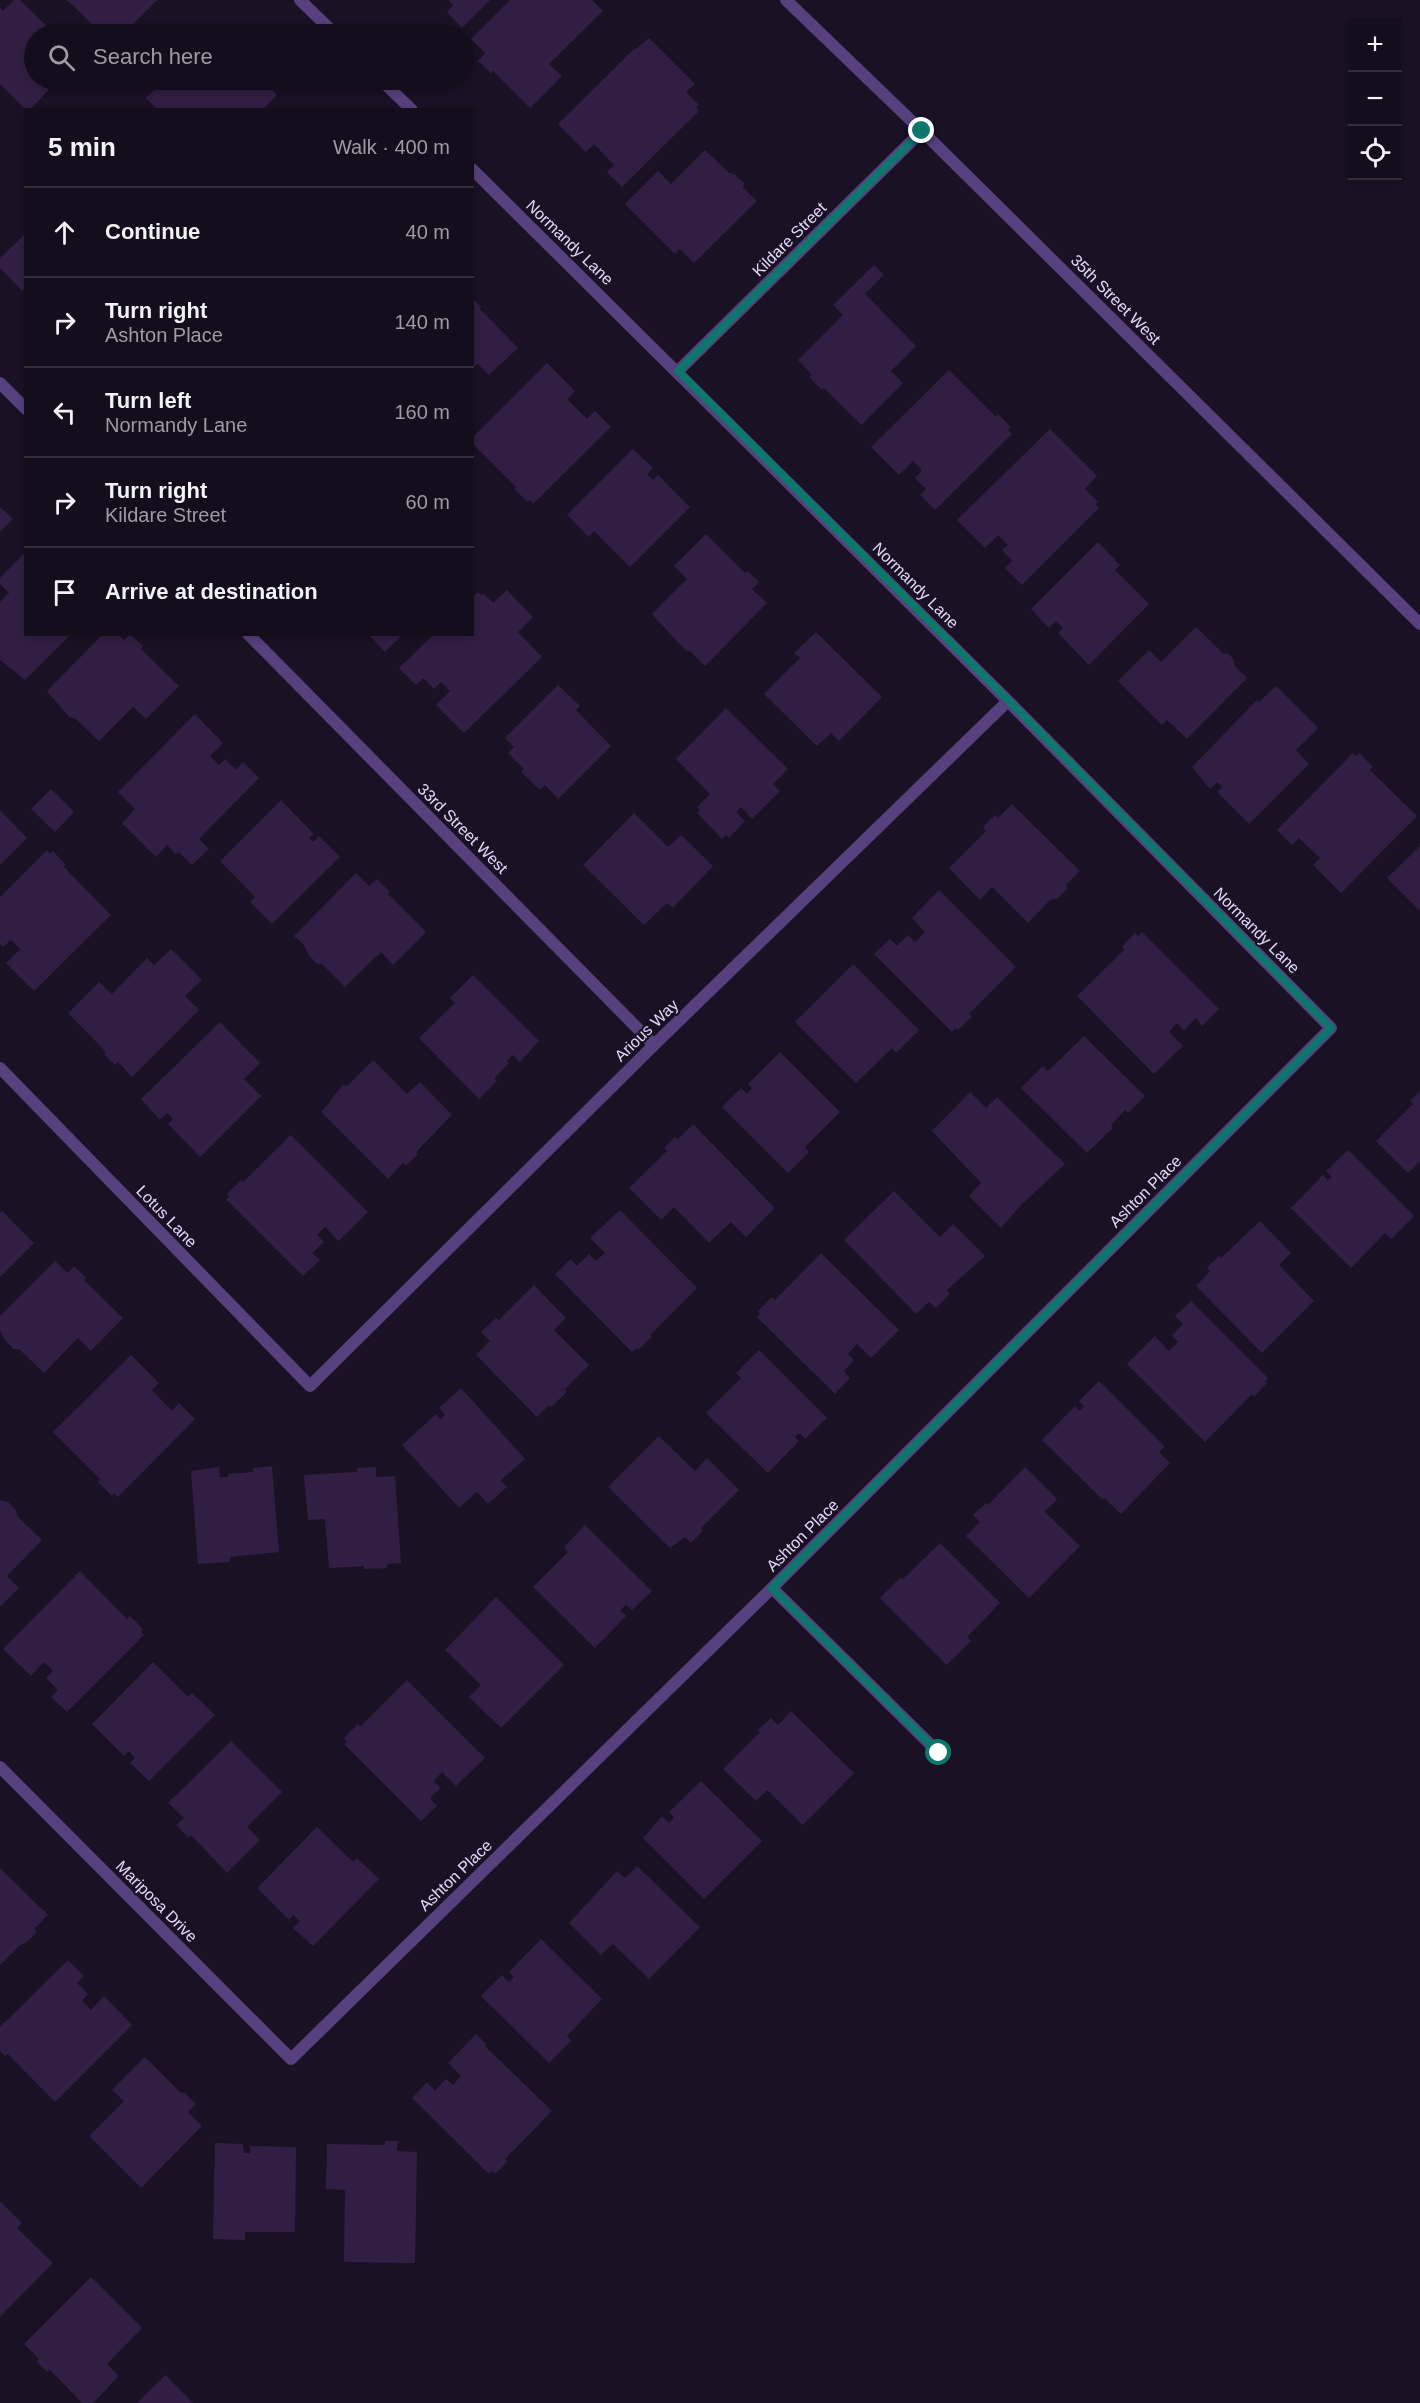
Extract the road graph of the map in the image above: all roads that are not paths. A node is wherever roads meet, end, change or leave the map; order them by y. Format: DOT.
graph roads {
  1 [pos="300,0"];
  2 [pos="786,0"];
  3 [pos="325,24"];
  4 [pos="391,90"];
  5 [pos="410,108"];
  6 [pos="922,131"];
  7 [pos="474,171"];
  8 [pos="678,371"];
  9 [pos="0,383"];
  10 [pos="24,407"];
  11 [pos="1420,624"];
  12 [pos="250,636"];
  13 [pos="1008,700"];
  14 [pos="1331,1028"];
  15 [pos="654,1045"];
  16 [pos="0,1068"];
  17 [pos="310,1386"];
  18 [pos="772,1588"];
  19 [pos="939,1753"];
  20 [pos="0,1767"];
  21 [pos="291,2059"];
  1 -- 3 [label="street"];
  2 -- 6 [label="street, 35th Street West"];
  4 -- 5 [label="street"];
  6 -- 8 [label="street, Kildare Street"];
  6 -- 11 [label="street, 35th Street West"];
  7 -- 8 [label="street, Normandy Lane"];
  8 -- 13 [label="street, Normandy Lane"];
  9 -- 10 [label="street"];
  12 -- 15 [label="street, 33rd Street West"];
  13 -- 14 [label="street, Normandy Lane"];
  13 -- 15 [label="street, Arious Way"];
  14 -- 18 [label="street, Ashton Place"];
  15 -- 17 [label="street, Arious Way"];
  16 -- 17 [label="street, Lotus Lane"];
  18 -- 19 [label="street"];
  18 -- 21 [label="street, Ashton Place"];
  20 -- 21 [label="street, Mariposa Drive"];
}
